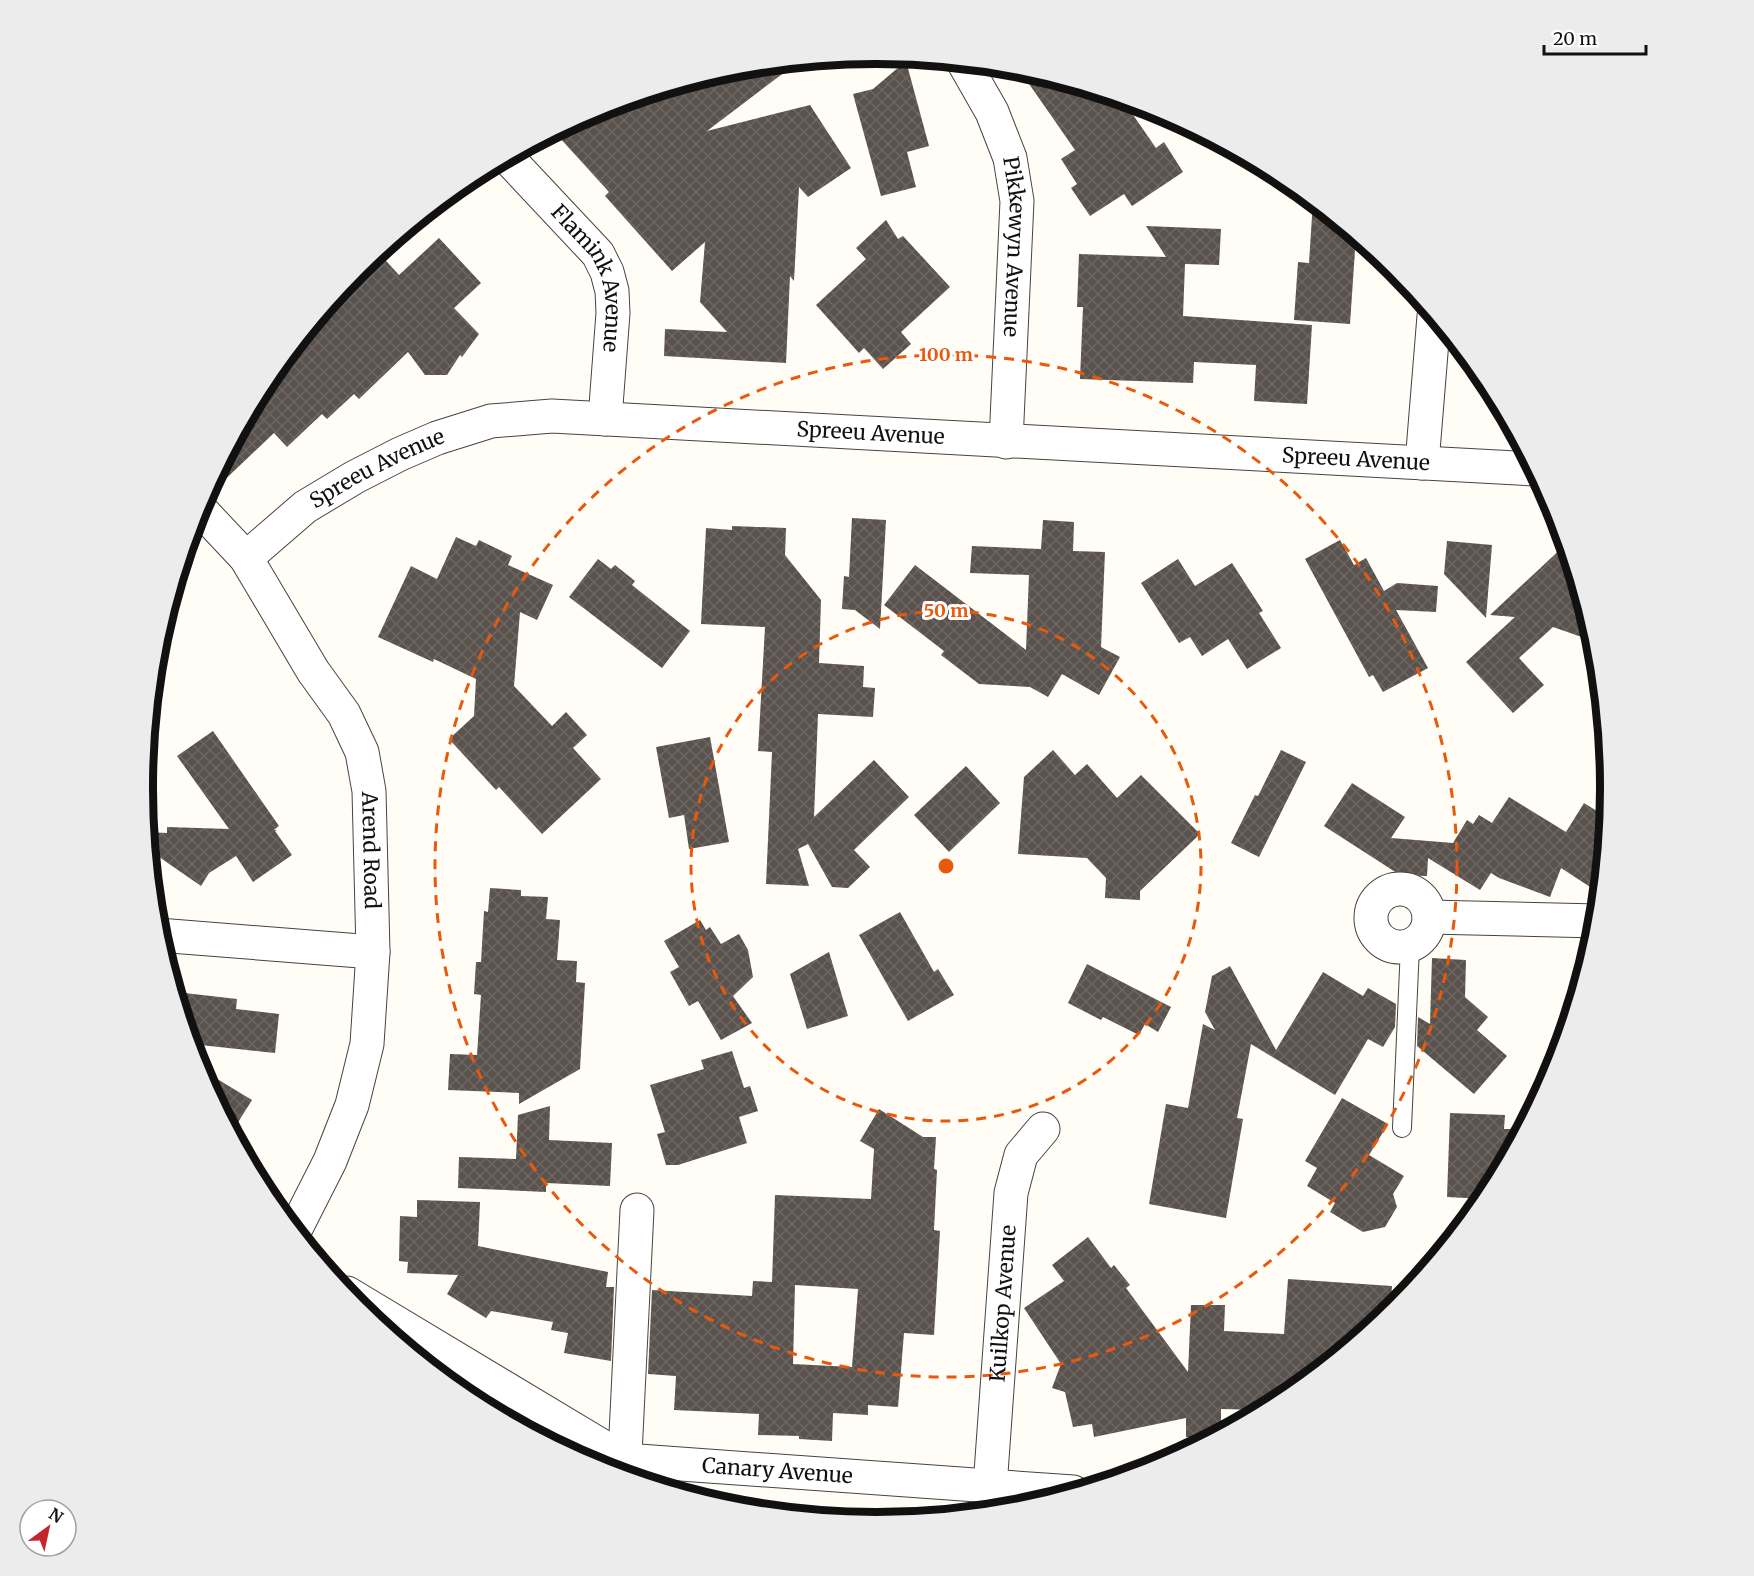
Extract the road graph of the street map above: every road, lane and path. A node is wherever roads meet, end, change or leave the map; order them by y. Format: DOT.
graph roads {
  1 [pos="968,71"];
  2 [pos="512,163"];
  3 [pos="1433,326"];
  4 [pos="604,419"];
  5 [pos="1006,442"];
  6 [pos="1422,463"];
  7 [pos="1526,469"];
  8 [pos="207,516"];
  9 [pos="246,558"];
  10 [pos="1429,917"];
  11 [pos="1588,921"];
  12 [pos="169,936"];
  13 [pos="1410,946"];
  14 [pos="373,952"];
  15 [pos="1402,1128"];
  16 [pos="1043,1129"];
  17 [pos="637,1210"];
  18 [pos="299,1222"];
  19 [pos="380,1314"];
  20 [pos="617,1463"];
  21 [pos="624,1465"];
  22 [pos="629,1467"];
  23 [pos="990,1487"];
  24 [pos="1049,1491"];
  1 -- 5 [label="street, Pikkewyn Avenue"];
  2 -- 4 [label="street, Flamink Avenue"];
  3 -- 6 [label="street"];
  4 -- 5 [label="street, Spreeu Avenue"];
  4 -- 9 [label="street, Spreeu Avenue"];
  5 -- 6 [label="street, Spreeu Avenue"];
  6 -- 7 [label="street, Spreeu Avenue"];
  8 -- 9 [label="street, Arend Road"];
  9 -- 14 [label="street, Arend Road"];
  10 -- 11 [label="street"];
  10 -- 13 [label="street"];
  10 -- 13 [label="street"];
  12 -- 14 [label="street"];
  13 -- 15 [label="lane"];
  14 -- 18 [label="street, Arend Road"];
  16 -- 23 [label="street, Kuilkop Avenue"];
  17 -- 21 [label="street"];
  19 -- 20 [label="street, Canary Avenue"];
  22 -- 23 [label="street, Canary Avenue"];
  23 -- 24 [label="street, Canary Avenue"];
}
